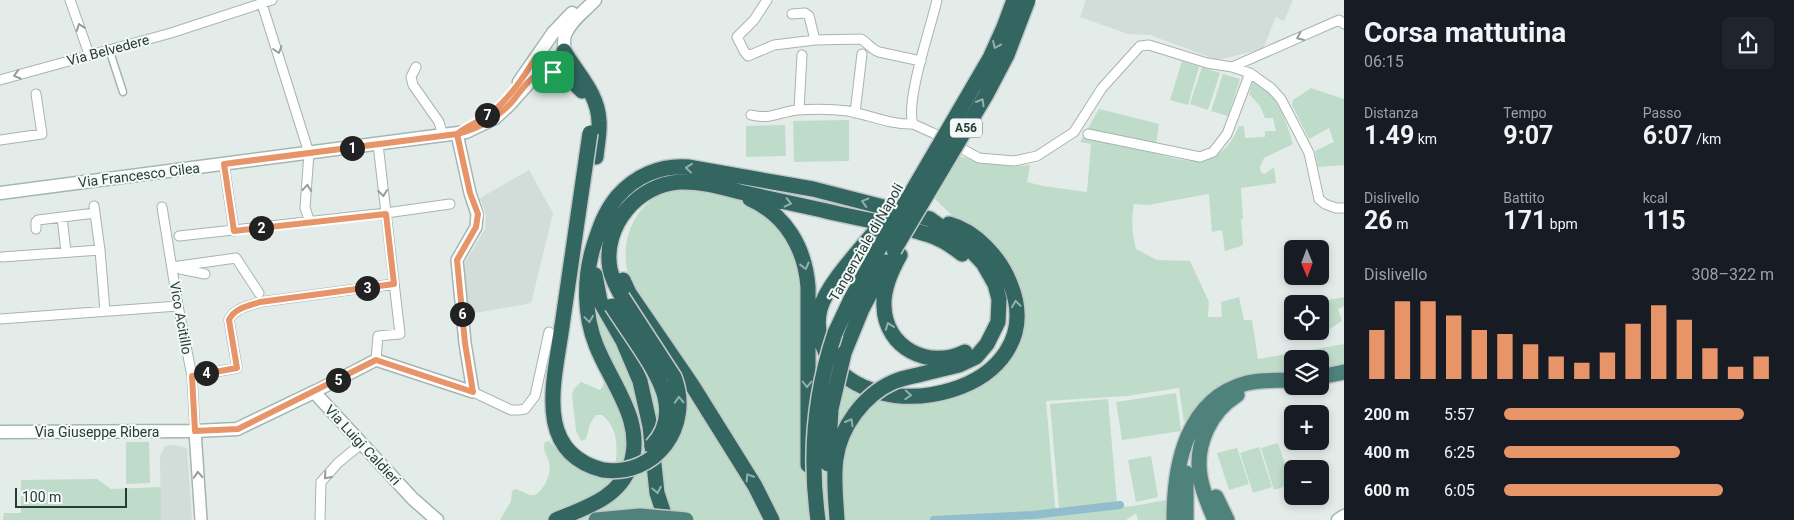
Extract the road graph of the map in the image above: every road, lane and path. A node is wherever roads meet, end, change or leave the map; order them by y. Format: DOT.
graph roads {
  1 [pos="70,0"];
  2 [pos="272,0"];
  3 [pos="594,0"];
  4 [pos="767,0"];
  5 [pos="937,0"];
  6 [pos="1014,0"];
  7 [pos="1028,0"];
  8 [pos="262,4"];
  9 [pos="792,14"];
  10 [pos="1344,24"];
  11 [pos="815,40"];
  12 [pos="109,50"];
  13 [pos="564,51"];
  14 [pos="89,54"];
  15 [pos="802,54"];
  16 [pos="862,54"];
  17 [pos="536,57"];
  18 [pos="922,61"];
  19 [pos="1232,67"];
  20 [pos="416,68"];
  21 [pos="553,72"];
  22 [pos="1250,73"];
  23 [pos="573,75"];
  24 [pos="0,80"];
  25 [pos="122,92"];
  26 [pos="36,94"];
  27 [pos="799,110"];
  28 [pos="855,113"];
  29 [pos="751,115"];
  30 [pos="913,124"];
  31 [pos="457,134"];
  32 [pos="1088,134"];
  33 [pos="443,136"];
  34 [pos="0,140"];
  35 [pos="378,144"];
  36 [pos="310,153"];
  37 [pos="224,164"];
  38 [pos="930,176"];
  39 [pos="723,188"];
  40 [pos="0,193"];
  41 [pos="450,204"];
  42 [pos="162,206"];
  43 [pos="1344,208"];
  44 [pos="386,214"];
  45 [pos="62,217"];
  46 [pos="930,219"];
  47 [pos="310,222"];
  48 [pos="36,229"];
  49 [pos="234,231"];
  50 [pos="179,236"];
  51 [pos="597,237"];
  52 [pos="888,244"];
  53 [pos="100,250"];
  54 [pos="66,252"];
  55 [pos="2,257"];
  56 [pos="172,267"];
  57 [pos="205,274"];
  58 [pos="394,284"];
  59 [pos="259,293"];
  60 [pos="617,302"];
  61 [pos="178,306"];
  62 [pos="105,311"];
  63 [pos="0,320"];
  64 [pos="560,328"];
  65 [pos="376,360"];
  66 [pos="1344,372"];
  67 [pos="1329,375"];
  68 [pos="192,376"];
  69 [pos="1284,380"];
  70 [pos="1284,381"];
  71 [pos="314,392"];
  72 [pos="473,392"];
  73 [pos="1222,406"];
  74 [pos="1202,412"];
  75 [pos="195,431"];
  76 [pos="0,432"];
  77 [pos="360,444"];
  78 [pos="413,499"];
  79 [pos="1344,516"];
  80 [pos="201,520"];
  81 [pos="320,520"];
  82 [pos="428,520"];
  83 [pos="437,520"];
  84 [pos="556,520"];
  85 [pos="596,520"];
  86 [pos="666,520"];
  87 [pos="686,520"];
  88 [pos="772,520"];
  89 [pos="818,520"];
  90 [pos="835,520"];
  91 [pos="1174,520"];
  92 [pos="1186,520"];
  93 [pos="1215,520"];
  94 [pos="1227,520"];
  95 [pos="1338,520"];
  14 -- 1 [label="street, one-way"];
  2 -- 8 [label="street"];
  3 -- 13 [label="main road, Via Francesco Cilea"];
  3 -- 17 [label="main road, Via Francesco Cilea"];
  4 -- 11 [label="street"];
  5 -- 18 [label="street"];
  6 -- 38 [label="highway, A56, one-way, bridge"];
  38 -- 7 [label="highway, A56, one-way, bridge"];
  8 -- 12 [label="street, Via Belvedere"];
  8 -- 36 [label="street, one-way"];
  9 -- 11 [label="street"];
  10 -- 19 [label="street, one-way"];
  11 -- 18 [label="street"];
  12 -- 14 [label="street, Via Belvedere"];
  12 -- 25 [label="street"];
  13 -- 21 [label="main road, Via Francesco Cilea"];
  13 -- 23 [label="highway"];
  14 -- 24 [label="street, Via Belvedere, one-way"];
  15 -- 27 [label="street"];
  16 -- 28 [label="street"];
  17 -- 21 [label="main road"];
  17 -- 31 [label="main road, Via Francesco Cilea"];
  18 -- 30 [label="street"];
  19 -- 22 [label="street"];
  19 -- 30 [label="street"];
  20 -- 33 [label="street"];
  21 -- 23 [label="highway"];
  21 -- 31 [label="main road, Via Francesco Cilea"];
  22 -- 32 [label="street"];
  22 -- 43 [label="street"];
  23 -- 64 [label="highway, bridge"];
  26 -- 34 [label="street"];
  27 -- 28 [label="street"];
  27 -- 29 [label="street"];
  28 -- 30 [label="street"];
  31 -- 33 [label="main road, Via Francesco Cilea"];
  31 -- 72 [label="street"];
  33 -- 35 [label="main road, Via Francesco Cilea"];
  35 -- 36 [label="main road, Via Francesco Cilea"];
  35 -- 44 [label="street, one-way"];
  36 -- 37 [label="main road, Via Francesco Cilea"];
  47 -- 36 [label="street, one-way"];
  37 -- 40 [label="main road, Via Francesco Cilea"];
  37 -- 49 [label="street"];
  38 -- 52 [label="highway, bridge"];
  38 -- 52 [label="highway, bridge"];
  39 -- 52 [label="highway, one-way"];
  39 -- 60 [label="highway"];
  39 -- 89 [label="highway, one-way, bridge"];
  41 -- 44 [label="street"];
  42 -- 56 [label="street, Vico Acitillo"];
  44 -- 47 [label="street"];
  44 -- 58 [label="street"];
  45 -- 48 [label="street"];
  45 -- 53 [label="street"];
  45 -- 54 [label="street"];
  46 -- 51 [label="highway, one-way"];
  52 -- 46 [label="highway, one-way"];
  90 -- 46 [label="highway, one-way, bridge"];
  47 -- 49 [label="street"];
  49 -- 50 [label="street"];
  51 -- 60 [label="highway"];
  51 -- 84 [label="highway, one-way"];
  52 -- 89 [label="highway, Tangenziale di Napoli, bridge"];
  52 -- 90 [label="highway, Tangenziale di Napoli, bridge"];
  53 -- 54 [label="street"];
  53 -- 62 [label="street"];
  54 -- 55 [label="street"];
  56 -- 57 [label="street"];
  56 -- 59 [label="street"];
  56 -- 61 [label="street, Vico Acitillo"];
  58 -- 65 [label="street"];
  58 -- 68 [label="street"];
  60 -- 64 [label="highway, bridge"];
  60 -- 86 [label="highway, one-way, bridge"];
  88 -- 60 [label="highway, one-way"];
  61 -- 62 [label="street"];
  61 -- 68 [label="street, Vico Acitillo"];
  62 -- 63 [label="street"];
  64 -- 72 [label="street"];
  65 -- 71 [label="street"];
  65 -- 72 [label="street"];
  66 -- 67 [label="highway"];
  68 -- 75 [label="street, Vico Acitillo"];
  69 -- 74 [label="highway"];
  70 -- 73 [label="highway"];
  71 -- 75 [label="main road, Via Giuseppe Ribera"];
  71 -- 77 [label="main road, Via Luigi Caldieri"];
  73 -- 93 [label="highway"];
  73 -- 94 [label="highway"];
  74 -- 91 [label="highway"];
  74 -- 92 [label="highway"];
  75 -- 76 [label="main road, Via Giuseppe Ribera"];
  80 -- 75 [label="street, Vico Acitillo, one-way"];
  77 -- 78 [label="main road, Via Luigi Caldieri"];
  77 -- 81 [label="street, one-way"];
  78 -- 82 [label="main road, Via Luigi Caldieri"];
  78 -- 83 [label="main road, Via Luigi Caldieri"];
  79 -- 95 [label="main road"];
  85 -- 87 [label="highway, bridge"];
}
